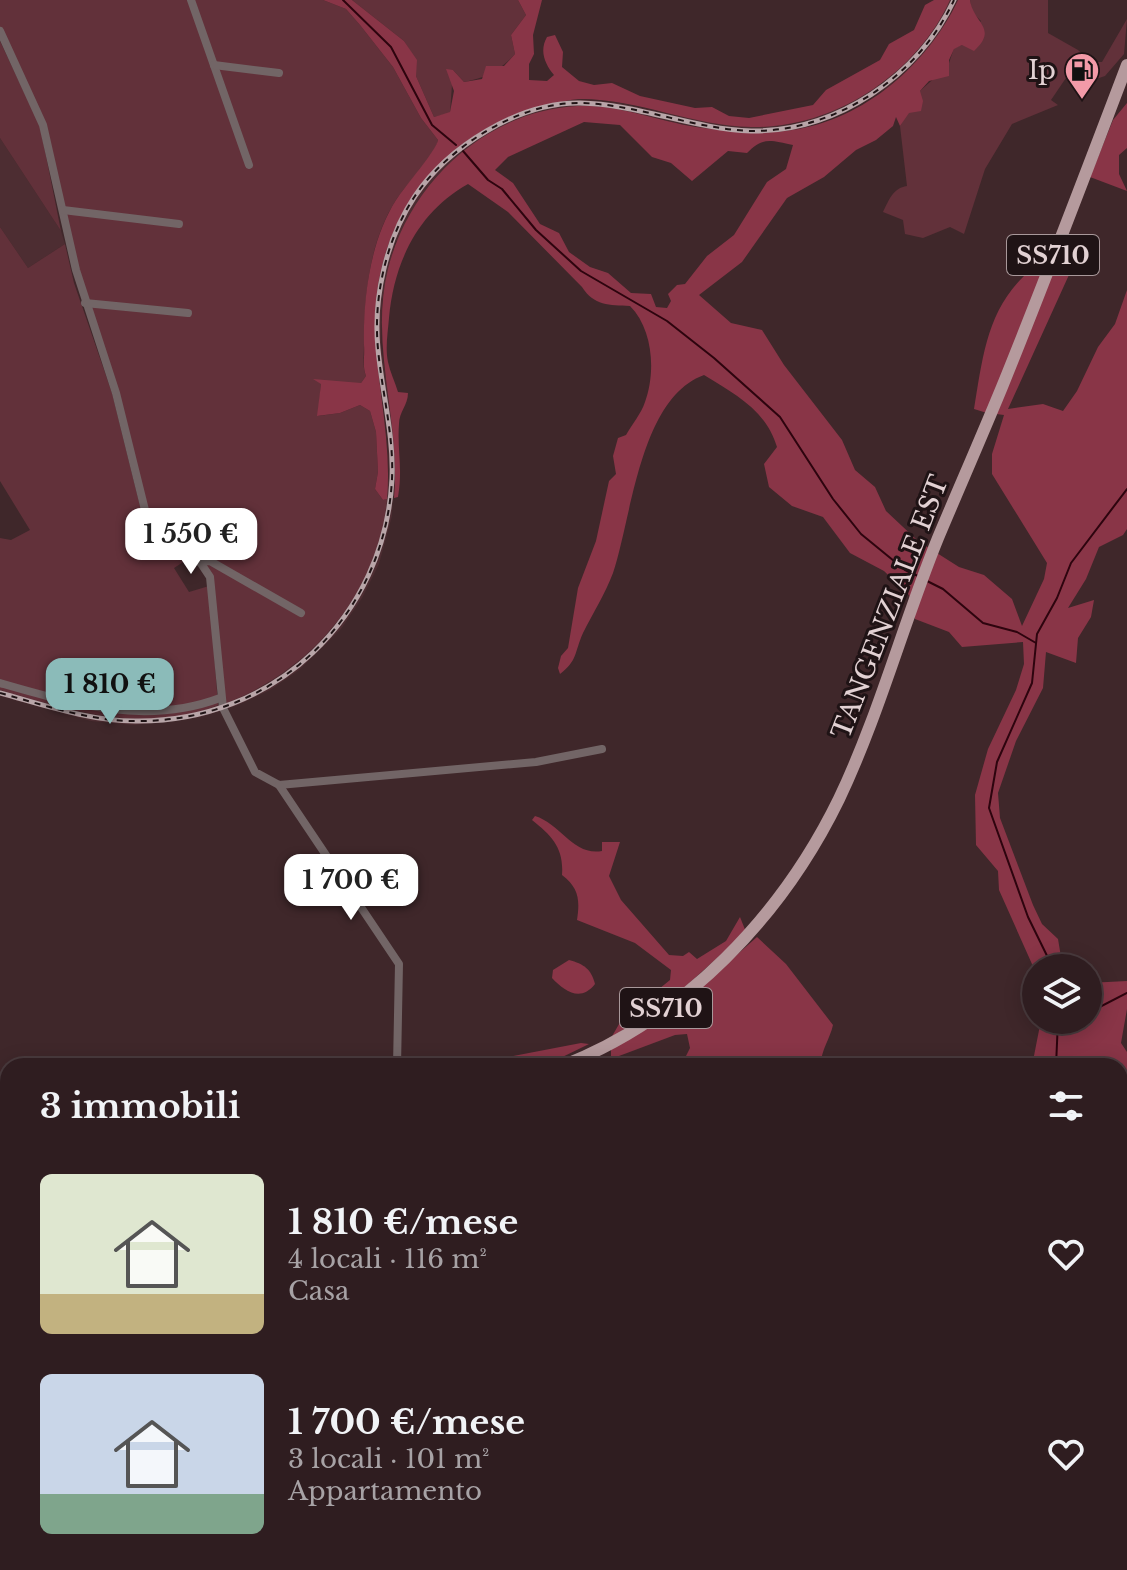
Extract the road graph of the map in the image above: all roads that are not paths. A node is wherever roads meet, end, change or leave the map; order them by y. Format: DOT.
graph roads {
  1 [pos="191,0"];
  2 [pos="0,31"];
  3 [pos="214,65"];
  4 [pos="1127,65"];
  5 [pos="279,73"];
  6 [pos="249,165"];
  7 [pos="63,210"];
  8 [pos="179,224"];
  9 [pos="85,303"];
  10 [pos="188,313"];
  11 [pos="200,562"];
  12 [pos="301,613"];
  13 [pos="0,683"];
  14 [pos="220,698"];
  15 [pos="602,749"];
  16 [pos="279,785"];
  17 [pos="397,1058"];
  18 [pos="579,1058"];
  1 -- 3 [label="street"];
  2 -- 7 [label="street"];
  3 -- 5 [label="street"];
  3 -- 6 [label="street"];
  4 -- 18 [label="main road, TANGENZIALE EST / SS710"];
  7 -- 8 [label="street"];
  7 -- 9 [label="street"];
  9 -- 10 [label="street"];
  9 -- 11 [label="street"];
  11 -- 12 [label="street"];
  11 -- 14 [label="street"];
  13 -- 14 [label="street"];
  14 -- 16 [label="street"];
  15 -- 16 [label="street"];
  16 -- 17 [label="street"];
}
